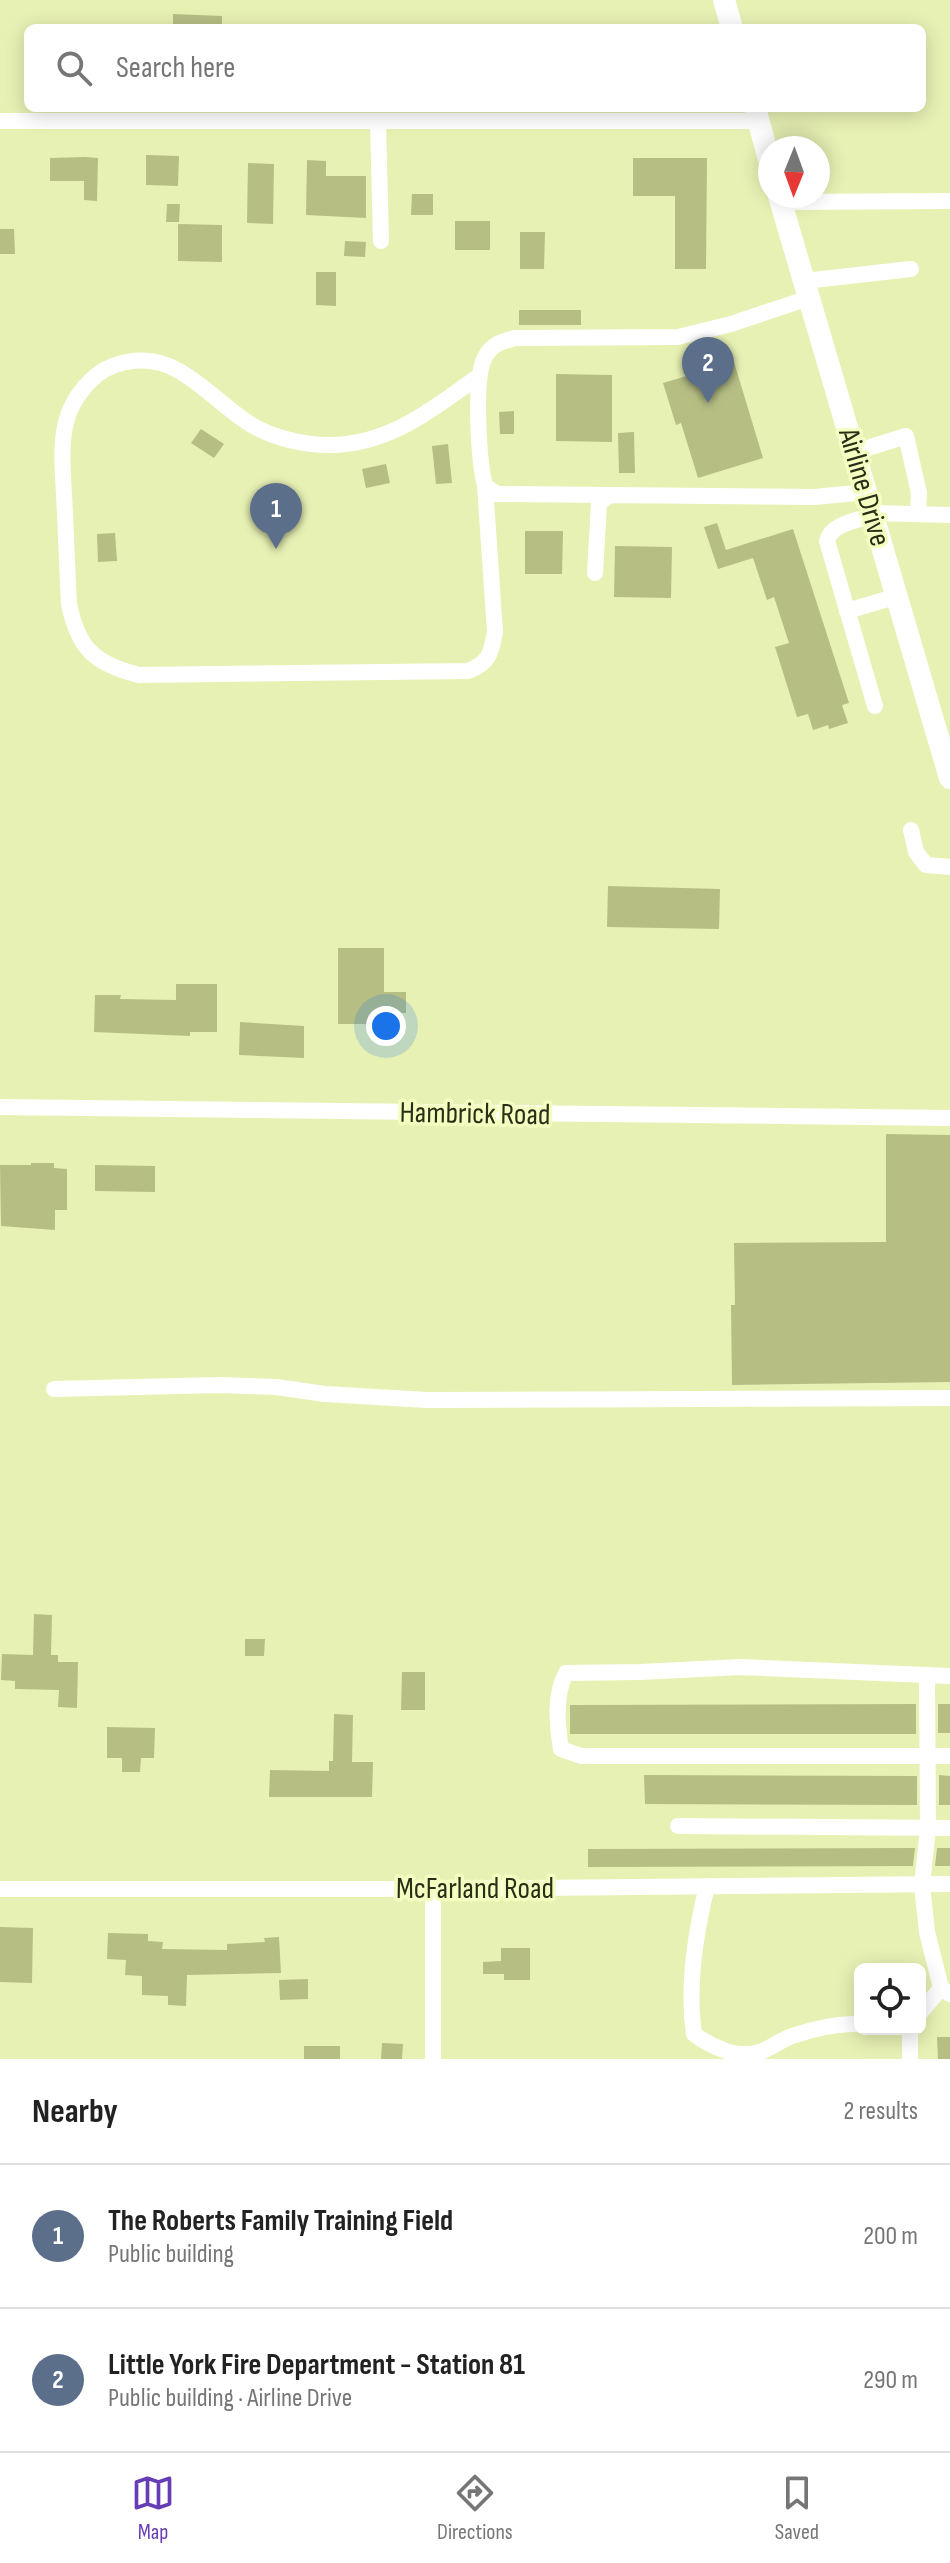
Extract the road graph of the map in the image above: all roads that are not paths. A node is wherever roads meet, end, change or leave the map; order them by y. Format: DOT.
graph roads {
  1 [pos="724,0"];
  2 [pos="731,24"];
  3 [pos="756,114"];
  4 [pos="0,121"];
  5 [pos="378,121"];
  6 [pos="762,136"];
  7 [pos="830,200"];
  8 [pos="950,201"];
  9 [pos="783,208"];
  10 [pos="381,241"];
  11 [pos="911,269"];
  12 [pos="807,290"];
  13 [pos="479,376"];
  14 [pos="855,452"];
  15 [pos="485,486"];
  16 [pos="610,495"];
  17 [pos="872,507"];
  18 [pos="918,514"];
  19 [pos="950,515"];
  20 [pos="595,573"];
  21 [pos="898,596"];
  22 [pos="847,611"];
  23 [pos="875,706"];
  24 [pos="950,778"];
  25 [pos="911,830"];
  26 [pos="950,867"];
  27 [pos="0,1107"];
  28 [pos="950,1118"];
  29 [pos="54,1389"];
  30 [pos="950,1398"];
  31 [pos="927,1675"];
  32 [pos="950,1676"];
  33 [pos="927,1756"];
  34 [pos="950,1756"];
  35 [pos="678,1826"];
  36 [pos="928,1828"];
  37 [pos="950,1828"];
  38 [pos="950,1884"];
  39 [pos="922,1885"];
  40 [pos="707,1886"];
  41 [pos="0,1889"];
  42 [pos="433,1889"];
  43 [pos="945,1991"];
  44 [pos="926,2008"];
  45 [pos="854,2023"];
  46 [pos="910,2035"];
  47 [pos="748,2057"];
  48 [pos="433,2059"];
  49 [pos="910,2059"];
  1 -- 2 [label="main road"];
  3 -- 5 [label="street"];
  3 -- 6 [label="main road"];
  4 -- 5 [label="street"];
  5 -- 10 [label="street"];
  7 -- 8 [label="street"];
  9 -- 12 [label="main road, Airline Drive"];
  11 -- 12 [label="street"];
  12 -- 13 [label="street"];
  12 -- 14 [label="main road, Airline Drive"];
  13 -- 15 [label="street"];
  13 -- 15 [label="street"];
  14 -- 17 [label="main road, Airline Drive"];
  14 -- 18 [label="street"];
  15 -- 16 [label="street"];
  16 -- 17 [label="street"];
  16 -- 20 [label="street"];
  17 -- 18 [label="street"];
  17 -- 21 [label="main road, Airline Drive"];
  17 -- 22 [label="street"];
  18 -- 19 [label="street"];
  21 -- 22 [label="street"];
  21 -- 24 [label="main road, Airline Drive"];
  22 -- 23 [label="street"];
  25 -- 26 [label="street"];
  27 -- 28 [label="street, Hambrick Road"];
  29 -- 30 [label="street"];
  31 -- 32 [label="street"];
  31 -- 33 [label="street"];
  31 -- 33 [label="street"];
  33 -- 34 [label="street"];
  33 -- 36 [label="street"];
  35 -- 36 [label="street"];
  36 -- 37 [label="street"];
  36 -- 39 [label="street"];
  38 -- 39 [label="street, McFarland Road"];
  39 -- 40 [label="street, McFarland Road"];
  39 -- 43 [label="street"];
  40 -- 42 [label="street, McFarland Road"];
  40 -- 47 [label="street"];
  41 -- 42 [label="street, McFarland Road"];
  42 -- 48 [label="street"];
  43 -- 44 [label="street"];
  45 -- 47 [label="street"];
  46 -- 49 [label="street"];
}
